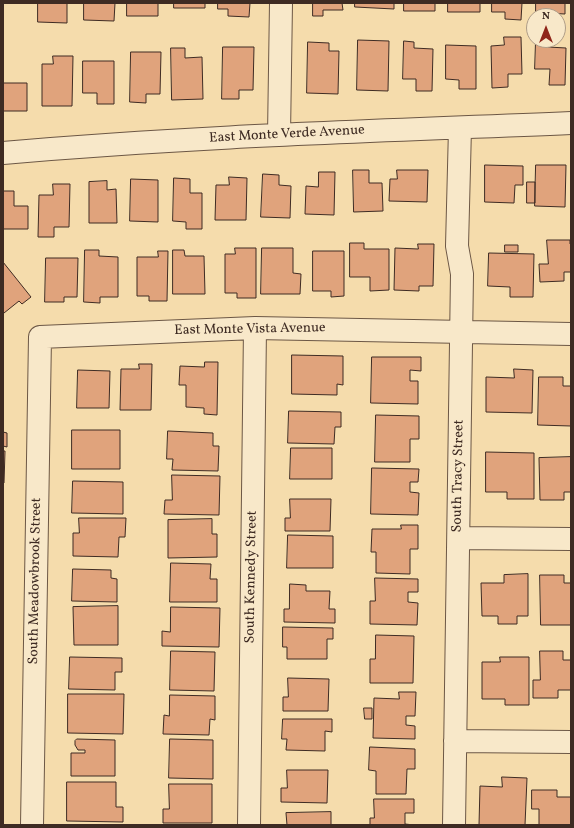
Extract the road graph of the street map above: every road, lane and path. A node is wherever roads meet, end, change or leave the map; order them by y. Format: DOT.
graph roads {
  1 [pos="281,3"];
  2 [pos="571,123"];
  3 [pos="460,128"];
  4 [pos="279,135"];
  5 [pos="3,153"];
  6 [pos="255,328"];
  7 [pos="460,332"];
  8 [pos="571,334"];
  9 [pos="40,337"];
  10 [pos="459,538"];
  11 [pos="571,539"];
  12 [pos="455,741"];
  13 [pos="571,742"];
  14 [pos="32,825"];
  15 [pos="249,825"];
  16 [pos="454,825"];
  1 -- 4 [label="street"];
  2 -- 3 [label="street, East Monte Verde Avenue"];
  3 -- 4 [label="street, East Monte Verde Avenue"];
  3 -- 7 [label="street, South Tracy Street"];
  4 -- 5 [label="street, East Monte Verde Avenue"];
  6 -- 7 [label="street, East Monte Vista Avenue"];
  6 -- 9 [label="street, East Monte Vista Avenue"];
  6 -- 15 [label="street, South Kennedy Street"];
  7 -- 8 [label="street, East Monte Vista Avenue"];
  7 -- 10 [label="street, South Tracy Street"];
  9 -- 14 [label="street, South Meadowbrook Street"];
  10 -- 11 [label="street"];
  10 -- 12 [label="street, South Tracy Street"];
  12 -- 13 [label="street"];
  12 -- 16 [label="street, South Tracy Street"];
}
